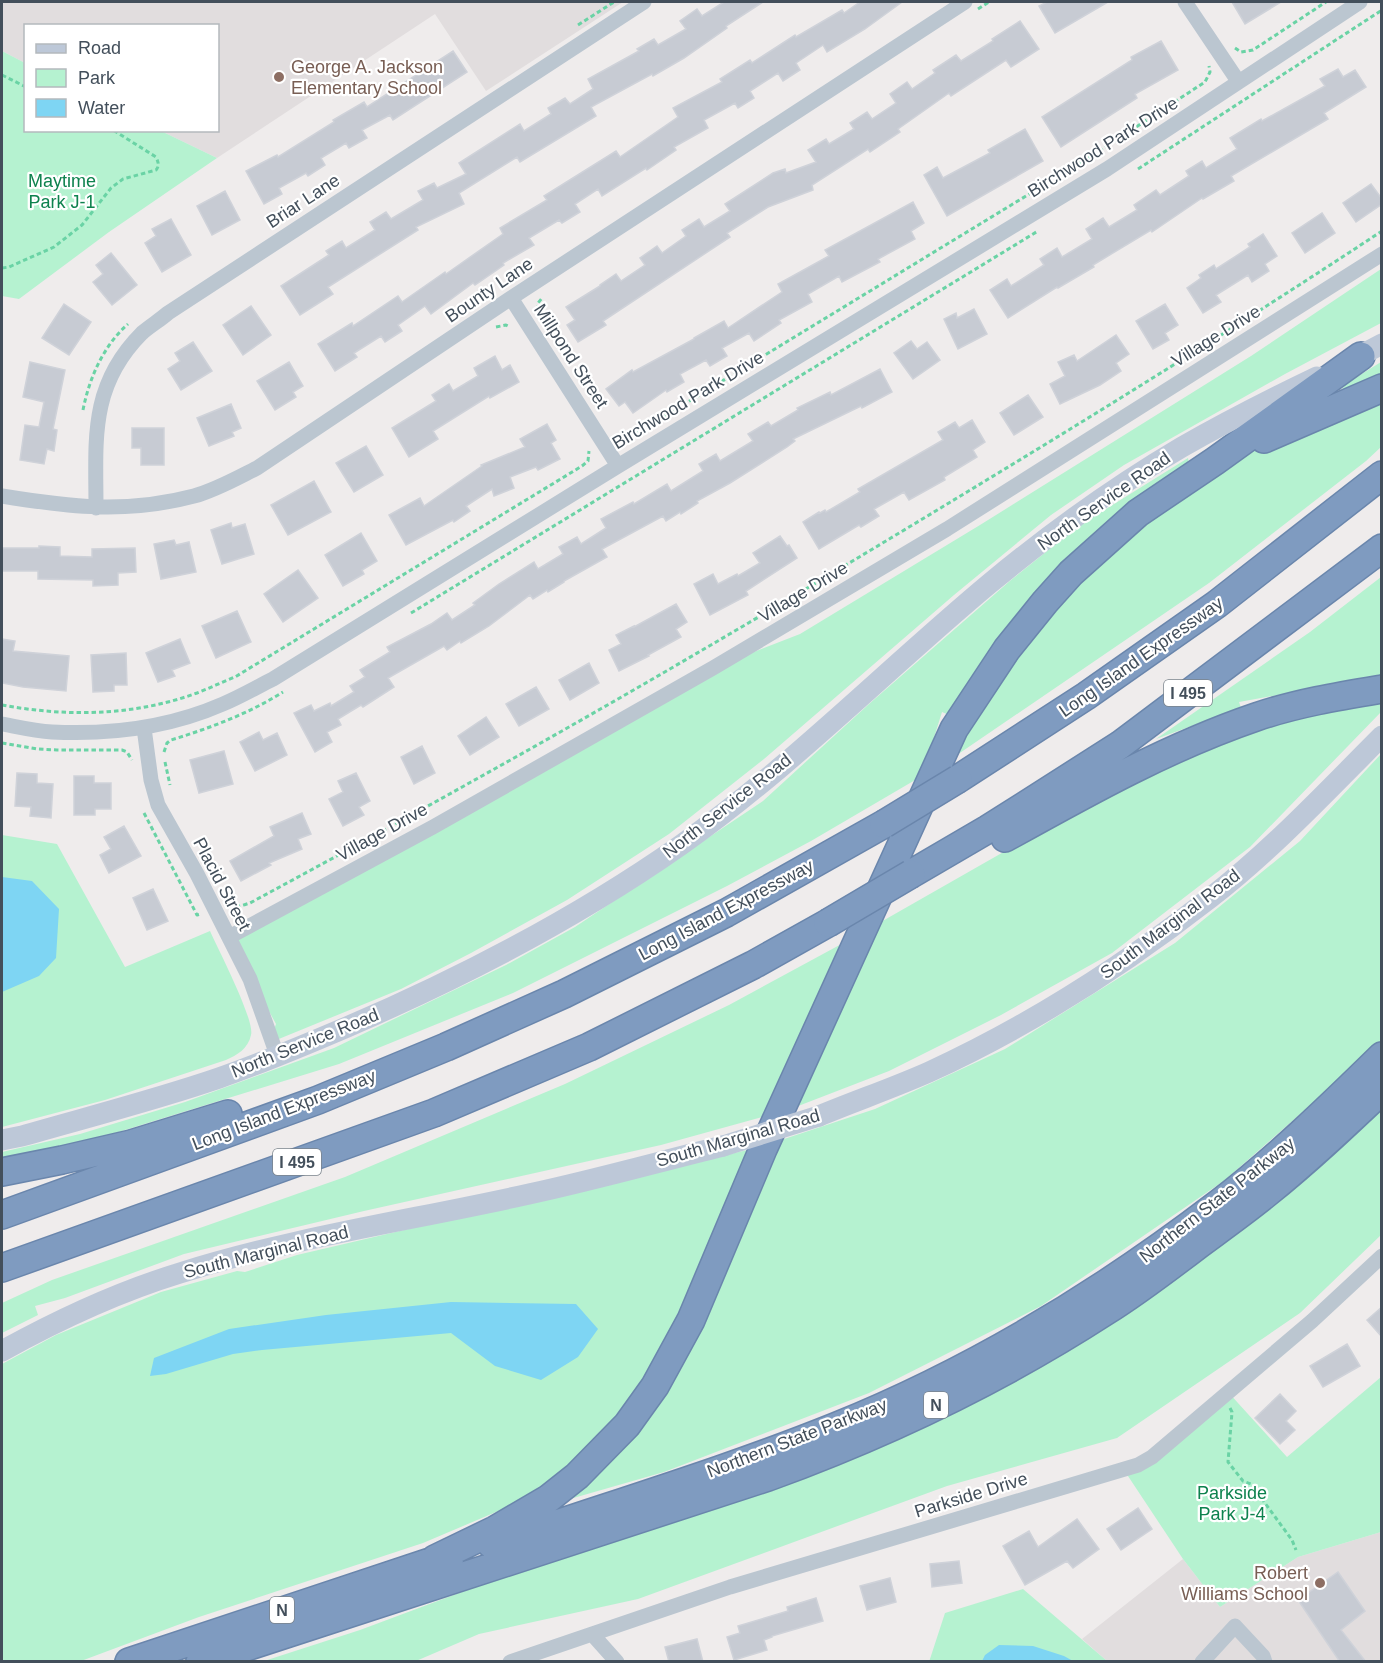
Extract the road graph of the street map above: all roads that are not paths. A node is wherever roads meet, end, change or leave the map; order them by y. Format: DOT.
graph roads {
  1 [pos="644,2"];
  2 [pos="965,2"];
  3 [pos="1185,2"];
  4 [pos="1360,2"];
  5 [pos="1238,81"];
  6 [pos="1382,254"];
  7 [pos="511,298"];
  8 [pos="1371,350"];
  9 [pos="1382,388"];
  10 [pos="1215,461"];
  11 [pos="618,466"];
  12 [pos="1382,475"];
  13 [pos="2,496"];
  14 [pos="96,508"];
  15 [pos="1382,548"];
  16 [pos="1382,689"];
  17 [pos="2,724"];
  18 [pos="144,728"];
  19 [pos="1382,736"];
  20 [pos="991,837"];
  21 [pos="229,938"];
  22 [pos="277,1055"];
  23 [pos="1382,1056"];
  24 [pos="1382,1090"];
  25 [pos="318,1100"];
  26 [pos="2,1140"];
  27 [pos="2,1172"];
  28 [pos="2,1215"];
  29 [pos="1382,1256"];
  30 [pos="2,1268"];
  31 [pos="2,1351"];
  32 [pos="435,1559"];
  33 [pos="592,1634"];
  34 [pos="129,1662"];
  35 [pos="200,1662"];
  36 [pos="510,1662"];
  37 [pos="617,1662"];
  38 [pos="1202,1662"];
  39 [pos="1265,1662"];
  1 -- 14 [label="street, Briar Lane"];
  2 -- 7 [label="street, Bounty Lane"];
  3 -- 5 [label="street"];
  4 -- 5 [label="street, Birchwood Park Drive"];
  5 -- 11 [label="street, Birchwood Park Drive"];
  6 -- 21 [label="street, Village Drive"];
  7 -- 11 [label="street, Millpond Street"];
  7 -- 14 [label="street, Bounty Lane"];
  8 -- 10 [label="highway"];
  8 -- 22 [label="main road, North Service Road"];
  9 -- 10 [label="highway"];
  10 -- 32 [label="highway"];
  11 -- 18 [label="street, Birchwood Park Drive"];
  12 -- 25 [label="highway, Long Island Expressway, bridge"];
  13 -- 14 [label="street, Bounty Lane"];
  15 -- 20 [label="highway, I 495"];
  16 -- 20 [label="highway"];
  17 -- 18 [label="street, Birchwood Park Drive"];
  18 -- 21 [label="street, Placid Street"];
  19 -- 31 [label="main road, South Marginal Road, bridge"];
  20 -- 30 [label="highway, I 495, bridge"];
  21 -- 22 [label="street, Placid Street"];
  22 -- 26 [label="main road, North Service Road"];
  23 -- 32 [label="highway, Northern State Parkway / N"];
  24 -- 35 [label="highway, Northern State Parkway / N"];
  25 -- 27 [label="highway"];
  25 -- 28 [label="highway, Long Island Expressway"];
  29 -- 33 [label="street, Parkside Drive"];
  32 -- 34 [label="highway, Northern State Parkway / N"];
  33 -- 36 [label="street, Parkside Drive"];
  33 -- 37 [label="street"];
  38 -- 39 [label="street"];
}
